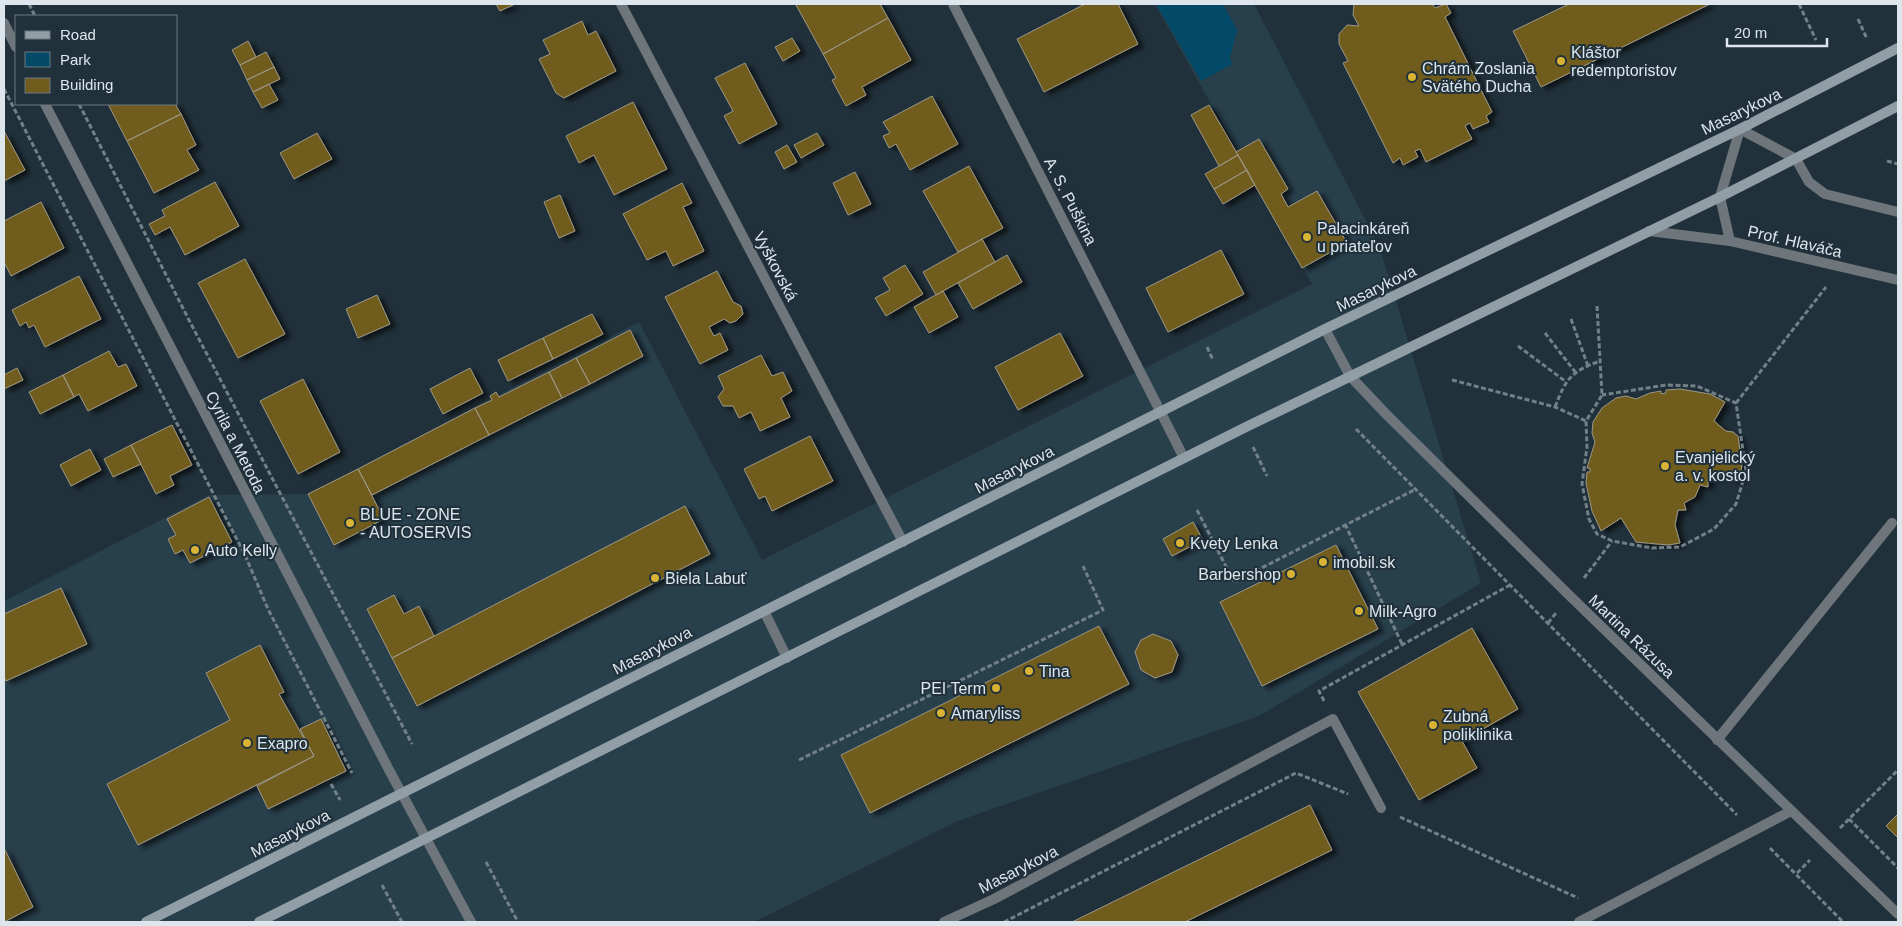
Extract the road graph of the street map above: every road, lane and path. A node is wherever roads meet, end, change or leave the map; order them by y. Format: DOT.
graph roads {
  1 [pos="621,4"];
  2 [pos="954,4"];
  3 [pos="1798,4"];
  4 [pos="1858,19"];
  5 [pos="4,23"];
  6 [pos="1816,40"];
  7 [pos="1868,42"];
  8 [pos="15,45"];
  9 [pos="1898,48"];
  10 [pos="4,89"];
  11 [pos="46,105"];
  12 [pos="80,105"];
  13 [pos="1898,106"];
  14 [pos="1740,129"];
  15 [pos="1796,159"];
  16 [pos="1887,162"];
  17 [pos="1898,164"];
  18 [pos="1720,197"];
  19 [pos="1898,212"];
  20 [pos="1649,231"];
  21 [pos="1730,241"];
  22 [pos="1898,280"];
  23 [pos="1817,285"];
  24 [pos="1597,306"];
  25 [pos="1570,319"];
  26 [pos="1324,329"];
  27 [pos="1544,333"];
  28 [pos="1518,346"];
  29 [pos="1207,348"];
  30 [pos="1600,362"];
  31 [pos="1215,365"];
  32 [pos="1588,366"];
  33 [pos="1576,373"];
  34 [pos="1350,376"];
  35 [pos="1452,380"];
  36 [pos="1565,381"];
  37 [pos="1602,395"];
  38 [pos="1736,403"];
  39 [pos="1554,407"];
  40 [pos="1162,411"];
  41 [pos="1586,421"];
  42 [pos="1356,428"];
  43 [pos="1253,447"];
  44 [pos="1184,458"];
  45 [pos="1266,476"];
  46 [pos="1416,489"];
  47 [pos="1197,510"];
  48 [pos="1892,523"];
  49 [pos="1345,524"];
  50 [pos="903,542"];
  51 [pos="1083,566"];
  52 [pos="1510,585"];
  53 [pos="764,610"];
  54 [pos="1402,644"];
  55 [pos="787,658"];
  56 [pos="1333,719"];
  57 [pos="1717,740"];
  58 [pos="412,744"];
  59 [pos="799,760"];
  60 [pos="1898,770"];
  61 [pos="352,773"];
  62 [pos="331,784"];
  63 [pos="401,793"];
  64 [pos="340,801"];
  65 [pos="1381,808"];
  66 [pos="1791,811"];
  67 [pos="1849,819"];
  68 [pos="1752,830"];
  69 [pos="427,839"];
  70 [pos="1825,844"];
  71 [pos="486,862"];
  72 [pos="1898,868"];
  73 [pos="1797,873"];
  74 [pos="381,882"];
  75 [pos="1604,910"];
  76 [pos="1898,914"];
  77 [pos="146,922"];
  78 [pos="259,922"];
  79 [pos="402,922"];
  80 [pos="471,922"];
  81 [pos="518,922"];
  82 [pos="944,922"];
  83 [pos="1004,922"];
  84 [pos="1579,922"];
  85 [pos="1843,922"];
  1 -- 50 [label="street, Vyškovská"];
  2 -- 40 [label="street, A. S. Puškina"];
  3 -- 6 [label="path"];
  4 -- 7 [label="path"];
  5 -- 8 [label="street"];
  9 -- 14 [label="main road, Masarykova"];
  10 -- 61 [label="path"];
  11 -- 63 [label="street, Cyrila a Metoda"];
  12 -- 58 [label="path"];
  13 -- 15 [label="main road"];
  14 -- 15 [label="street"];
  14 -- 18 [label="street"];
  14 -- 26 [label="main road, Masarykova"];
  15 -- 18 [label="main road"];
  15 -- 19 [label="street"];
  16 -- 17 [label="path"];
  18 -- 20 [label="main road"];
  18 -- 21 [label="street, Prof. Hlaváča"];
  20 -- 21 [label="street"];
  20 -- 34 [label="main road"];
  21 -- 22 [label="street, Prof. Hlaváča"];
  23 -- 38 [label="path"];
  24 -- 30 [label="path"];
  25 -- 32 [label="path"];
  26 -- 34 [label="street, Martina Rázusa"];
  26 -- 40 [label="main road, Masarykova"];
  27 -- 33 [label="path"];
  28 -- 36 [label="path"];
  29 -- 31 [label="path"];
  30 -- 32 [label="path"];
  30 -- 37 [label="path"];
  32 -- 33 [label="path"];
  33 -- 36 [label="path"];
  34 -- 44 [label="main road"];
  34 -- 57 [label="street, Martina Rázusa"];
  35 -- 39 [label="path"];
  36 -- 39 [label="path"];
  37 -- 38 [label="path"];
  37 -- 41 [label="path"];
  38 -- 41 [label="path"];
  39 -- 41 [label="path"];
  40 -- 44 [label="street, A. S. Puškina"];
  40 -- 50 [label="main road, Masarykova"];
  42 -- 46 [label="path"];
  43 -- 45 [label="path"];
  44 -- 55 [label="main road"];
  46 -- 49 [label="path"];
  46 -- 52 [label="path"];
  47 -- 49 [label="path"];
  48 -- 57 [label="street"];
  49 -- 54 [label="path"];
  50 -- 53 [label="main road, Masarykova"];
  51 -- 59 [label="path"];
  52 -- 54 [label="path"];
  52 -- 68 [label="path"];
  53 -- 55 [label="street"];
  53 -- 63 [label="main road, Masarykova"];
  54 -- 56 [label="path"];
  55 -- 69 [label="main road"];
  56 -- 65 [label="street"];
  56 -- 82 [label="street, Masarykova"];
  57 -- 66 [label="street, Martina Rázusa"];
  60 -- 67 [label="path"];
  62 -- 64 [label="path"];
  63 -- 69 [label="street, Cyrila a Metoda"];
  63 -- 77 [label="main road, Masarykova"];
  65 -- 75 [label="path"];
  65 -- 83 [label="path"];
  66 -- 68 [label="street"];
  66 -- 70 [label="street, Martina Rázusa"];
  67 -- 70 [label="path"];
  67 -- 72 [label="path"];
  68 -- 73 [label="path"];
  68 -- 75 [label="street"];
  69 -- 78 [label="main road"];
  69 -- 80 [label="street, Cyrila a Metoda"];
  70 -- 73 [label="path"];
  70 -- 76 [label="street, Martina Rázusa"];
  71 -- 81 [label="path"];
  73 -- 85 [label="path"];
  74 -- 79 [label="path"];
  75 -- 84 [label="street"];
}
